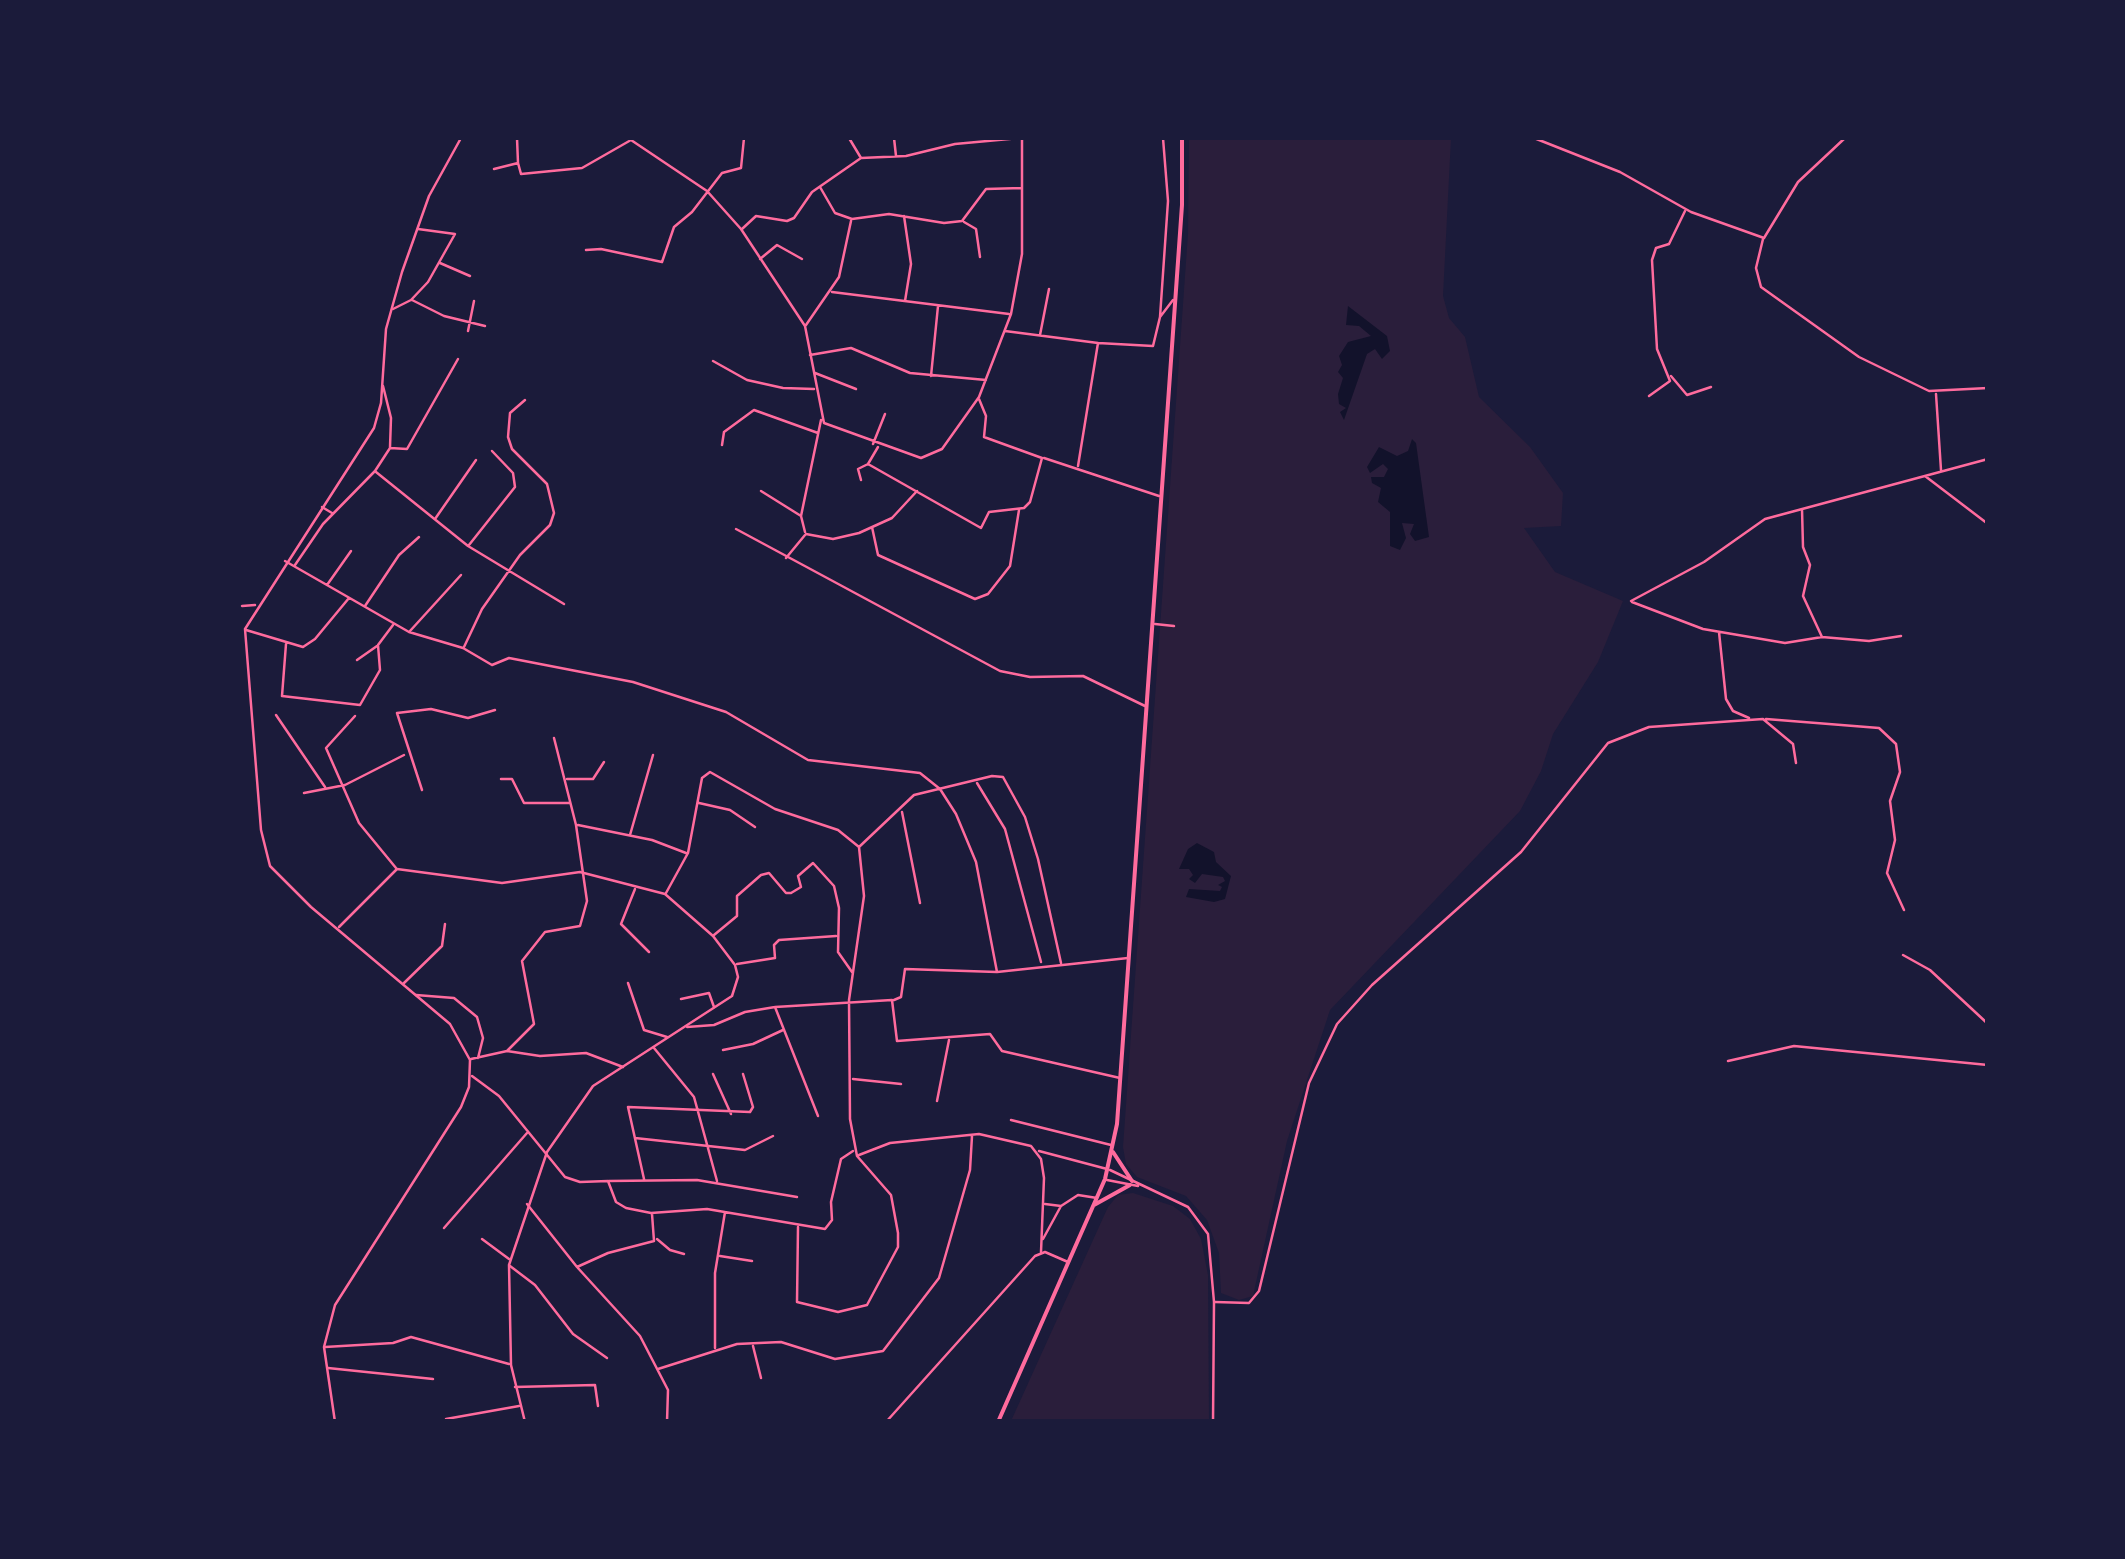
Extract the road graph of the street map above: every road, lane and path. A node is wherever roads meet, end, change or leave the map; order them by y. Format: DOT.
graph roads {
  1 [pos="461,138"];
  2 [pos="517,138"];
  3 [pos="630,138"];
  4 [pos="744,138"];
  5 [pos="850,138"];
  6 [pos="894,138"];
  7 [pos="1022,138"];
  8 [pos="1163,138"];
  9 [pos="1182,138"];
  10 [pos="1534,138"];
  11 [pos="1846,138"];
  12 [pos="639,140"];
  13 [pos="976,140"];
  14 [pos="1546,140"];
  15 [pos="896,157"];
  16 [pos="861,158"];
  17 [pos="518,162"];
  18 [pos="494,169"];
  19 [pos="820,187"];
  20 [pos="1022,188"];
  21 [pos="707,191"];
  22 [pos="1686,210"];
  23 [pos="904,215"];
  24 [pos="852,219"];
  25 [pos="962,221"];
  26 [pos="416,228"];
  27 [pos="741,229"];
  28 [pos="1764,238"];
  29 [pos="586,250"];
  30 [pos="980,257"];
  31 [pos="802,258"];
  32 [pos="760,260"];
  33 [pos="439,263"];
  34 [pos="470,276"];
  35 [pos="1049,288"];
  36 [pos="832,292"];
  37 [pos="1174,299"];
  38 [pos="411,300"];
  39 [pos="474,300"];
  40 [pos="905,301"];
  41 [pos="938,304"];
  42 [pos="392,310"];
  43 [pos="1011,314"];
  44 [pos="1160,317"];
  45 [pos="470,323"];
  46 [pos="485,326"];
  47 [pos="805,326"];
  48 [pos="468,330"];
  49 [pos="1005,331"];
  50 [pos="1040,337"];
  51 [pos="1098,343"];
  52 [pos="810,355"];
  53 [pos="458,359"];
  54 [pos="713,361"];
  55 [pos="814,372"];
  56 [pos="1670,375"];
  57 [pos="930,376"];
  58 [pos="987,380"];
  59 [pos="382,384"];
  60 [pos="1668,384"];
  61 [pos="1679,386"];
  62 [pos="1711,388"];
  63 [pos="1988,388"];
  64 [pos="816,389"];
  65 [pos="856,389"];
  66 [pos="1936,392"];
  67 [pos="1686,395"];
  68 [pos="1649,396"];
  69 [pos="979,398"];
  70 [pos="525,400"];
  71 [pos="1689,401"];
  72 [pos="884,414"];
  73 [pos="821,418"];
  74 [pos="818,434"];
  75 [pos="873,444"];
  76 [pos="722,446"];
  77 [pos="879,446"];
  78 [pos="390,448"];
  79 [pos="492,452"];
  80 [pos="1042,458"];
  81 [pos="476,460"];
  82 [pos="1988,460"];
  83 [pos="868,464"];
  84 [pos="1078,466"];
  85 [pos="1941,470"];
  86 [pos="374,472"];
  87 [pos="1924,475"];
  88 [pos="861,480"];
  89 [pos="761,491"];
  90 [pos="916,492"];
  91 [pos="1161,497"];
  92 [pos="322,506"];
  93 [pos="1802,508"];
  94 [pos="1019,509"];
  95 [pos="333,514"];
  96 [pos="801,516"];
  97 [pos="434,520"];
  98 [pos="1988,524"];
  99 [pos="872,527"];
  100 [pos="736,529"];
  101 [pos="806,534"];
  102 [pos="419,537"];
  103 [pos="468,546"];
  104 [pos="351,551"];
  105 [pos="786,558"];
  106 [pos="285,562"];
  107 [pos="294,567"];
  108 [pos="509,571"];
  109 [pos="461,575"];
  110 [pos="326,586"];
  111 [pos="348,598"];
  112 [pos="564,604"];
  113 [pos="256,605"];
  114 [pos="242,606"];
  115 [pos="364,608"];
  116 [pos="394,624"];
  117 [pos="1152,624"];
  118 [pos="1174,626"];
  119 [pos="245,629"];
  120 [pos="410,632"];
  121 [pos="1719,632"];
  122 [pos="1901,636"];
  123 [pos="1822,637"];
  124 [pos="286,644"];
  125 [pos="378,645"];
  126 [pos="463,648"];
  127 [pos="357,660"];
  128 [pos="1146,706"];
  129 [pos="495,710"];
  130 [pos="276,714"];
  131 [pos="355,716"];
  132 [pos="1763,719"];
  133 [pos="554,738"];
  134 [pos="407,754"];
  135 [pos="653,755"];
  136 [pos="604,762"];
  137 [pos="1796,763"];
  138 [pos="501,779"];
  139 [pos="566,779"];
  140 [pos="976,782"];
  141 [pos="345,786"];
  142 [pos="326,789"];
  143 [pos="940,789"];
  144 [pos="422,790"];
  145 [pos="304,793"];
  146 [pos="572,803"];
  147 [pos="698,803"];
  148 [pos="902,810"];
  149 [pos="576,825"];
  150 [pos="755,827"];
  151 [pos="630,834"];
  152 [pos="859,848"];
  153 [pos="688,854"];
  154 [pos="397,869"];
  155 [pos="580,872"];
  156 [pos="637,886"];
  157 [pos="666,894"];
  158 [pos="920,904"];
  159 [pos="1904,910"];
  160 [pos="445,924"];
  161 [pos="339,927"];
  162 [pos="839,935"];
  163 [pos="713,936"];
  164 [pos="649,952"];
  165 [pos="1903,955"];
  166 [pos="1128,958"];
  167 [pos="1061,963"];
  168 [pos="735,964"];
  169 [pos="1042,965"];
  170 [pos="997,972"];
  171 [pos="853,979"];
  172 [pos="628,983"];
  173 [pos="403,984"];
  174 [pos="414,994"];
  175 [pos="682,999"];
  176 [pos="849,1000"];
  177 [pos="892,1000"];
  178 [pos="775,1007"];
  179 [pos="714,1008"];
  180 [pos="1988,1024"];
  181 [pos="684,1027"];
  182 [pos="784,1030"];
  183 [pos="669,1037"];
  184 [pos="949,1038"];
  185 [pos="654,1048"];
  186 [pos="723,1050"];
  187 [pos="507,1051"];
  188 [pos="478,1058"];
  189 [pos="470,1060"];
  190 [pos="1728,1062"];
  191 [pos="1988,1065"];
  192 [pos="623,1067"];
  193 [pos="714,1074"];
  194 [pos="743,1074"];
  195 [pos="470,1076"];
  196 [pos="852,1078"];
  197 [pos="1122,1078"];
  198 [pos="902,1084"];
  199 [pos="937,1101"];
  200 [pos="699,1110"];
  201 [pos="730,1114"];
  202 [pos="818,1116"];
  203 [pos="1011,1120"];
  204 [pos="528,1132"];
  205 [pos="773,1136"];
  206 [pos="972,1136"];
  207 [pos="634,1138"];
  208 [pos="707,1145"];
  209 [pos="1113,1147"];
  210 [pos="855,1149"];
  211 [pos="1038,1151"];
  212 [pos="547,1152"];
  213 [pos="857,1156"];
  214 [pos="1107,1169"];
  215 [pos="644,1179"];
  216 [pos="1105,1179"];
  217 [pos="608,1181"];
  218 [pos="717,1182"];
  219 [pos="1131,1183"];
  220 [pos="797,1197"];
  221 [pos="1097,1198"];
  222 [pos="527,1204"];
  223 [pos="1044,1204"];
  224 [pos="1094,1205"];
  225 [pos="1061,1206"];
  226 [pos="724,1211"];
  227 [pos="651,1213"];
  228 [pos="798,1227"];
  229 [pos="444,1228"];
  230 [pos="656,1238"];
  231 [pos="482,1239"];
  232 [pos="1042,1240"];
  233 [pos="1040,1253"];
  234 [pos="684,1254"];
  235 [pos="719,1256"];
  236 [pos="752,1261"];
  237 [pos="510,1263"];
  238 [pos="1070,1263"];
  239 [pos="576,1267"];
  240 [pos="1214,1302"];
  241 [pos="753,1345"];
  242 [pos="324,1348"];
  243 [pos="715,1350"];
  244 [pos="607,1358"];
  245 [pos="511,1365"];
  246 [pos="326,1368"];
  247 [pos="658,1369"];
  248 [pos="761,1378"];
  249 [pos="433,1380"];
  250 [pos="515,1387"];
  251 [pos="520,1405"];
  252 [pos="598,1406"];
  253 [pos="446,1419"];
  254 [pos="335,1422"];
  255 [pos="524,1422"];
  256 [pos="667,1422"];
  257 [pos="886,1422"];
  258 [pos="998,1422"];
  259 [pos="1213,1422"];
  1 -- 26 [label="street"];
  2 -- 17 [label="street"];
  3 -- 12 [label="street"];
  3 -- 17 [label="street"];
  4 -- 21 [label="street"];
  5 -- 16 [label="street"];
  6 -- 15 [label="street"];
  7 -- 13 [label="street"];
  7 -- 20 [label="street"];
  8 -- 44 [label="street"];
  9 -- 37 [label="highway"];
  10 -- 14 [label="street"];
  11 -- 28 [label="street"];
  12 -- 21 [label="street"];
  13 -- 15 [label="street"];
  14 -- 22 [label="street"];
  15 -- 16 [label="street"];
  16 -- 19 [label="street"];
  17 -- 18 [label="street"];
  19 -- 24 [label="street"];
  19 -- 27 [label="street"];
  20 -- 25 [label="street"];
  20 -- 43 [label="street"];
  21 -- 27 [label="street"];
  21 -- 29 [label="street"];
  22 -- 28 [label="street"];
  22 -- 56 [label="street"];
  23 -- 24 [label="street"];
  23 -- 25 [label="street"];
  23 -- 40 [label="street"];
  24 -- 36 [label="street"];
  25 -- 30 [label="street"];
  26 -- 33 [label="street"];
  26 -- 42 [label="street"];
  27 -- 32 [label="street"];
  28 -- 66 [label="street"];
  31 -- 32 [label="street"];
  32 -- 47 [label="street"];
  33 -- 34 [label="street"];
  33 -- 38 [label="street"];
  35 -- 50 [label="street"];
  36 -- 40 [label="street"];
  36 -- 47 [label="street"];
  37 -- 44 [label="street"];
  37 -- 91 [label="highway"];
  38 -- 42 [label="street"];
  38 -- 45 [label="street"];
  39 -- 45 [label="street"];
  40 -- 41 [label="street"];
  41 -- 43 [label="street"];
  41 -- 57 [label="street"];
  42 -- 59 [label="street"];
  43 -- 49 [label="street"];
  44 -- 51 [label="street"];
  45 -- 46 [label="street"];
  45 -- 48 [label="street"];
  47 -- 52 [label="street"];
  49 -- 50 [label="street"];
  49 -- 58 [label="street"];
  50 -- 51 [label="street"];
  51 -- 84 [label="street"];
  52 -- 55 [label="street"];
  52 -- 57 [label="street"];
  53 -- 78 [label="street"];
  54 -- 64 [label="street"];
  55 -- 64 [label="street"];
  55 -- 65 [label="street"];
  56 -- 60 [label="street"];
  56 -- 61 [label="street"];
  57 -- 58 [label="street"];
  58 -- 69 [label="street"];
  59 -- 78 [label="street"];
  59 -- 92 [label="street"];
  60 -- 61 [label="street"];
  60 -- 68 [label="street"];
  61 -- 67 [label="street"];
  62 -- 67 [label="street"];
  63 -- 66 [label="street"];
  64 -- 73 [label="street"];
  66 -- 85 [label="street"];
  67 -- 71 [label="street"];
  69 -- 77 [label="street"];
  69 -- 80 [label="street"];
  70 -- 108 [label="street"];
  72 -- 75 [label="street"];
  73 -- 74 [label="street"];
  73 -- 75 [label="street"];
  74 -- 76 [label="street"];
  74 -- 96 [label="street"];
  75 -- 77 [label="street"];
  77 -- 83 [label="street"];
  78 -- 86 [label="street"];
  79 -- 103 [label="street"];
  80 -- 84 [label="street"];
  80 -- 94 [label="street"];
  81 -- 97 [label="street"];
  82 -- 85 [label="street"];
  83 -- 88 [label="street"];
  83 -- 90 [label="street"];
  84 -- 91 [label="street"];
  85 -- 87 [label="street"];
  86 -- 95 [label="street"];
  86 -- 97 [label="street"];
  87 -- 93 [label="street"];
  87 -- 98 [label="street"];
  89 -- 96 [label="street"];
  90 -- 94 [label="street"];
  90 -- 99 [label="street"];
  91 -- 117 [label="highway"];
  92 -- 95 [label="street"];
  92 -- 106 [label="street"];
  93 -- 121 [label="street"];
  93 -- 123 [label="street"];
  94 -- 99 [label="street"];
  95 -- 107 [label="street"];
  96 -- 101 [label="street"];
  97 -- 103 [label="street"];
  99 -- 101 [label="street"];
  100 -- 105 [label="street"];
  101 -- 105 [label="street"];
  102 -- 115 [label="street"];
  103 -- 108 [label="street"];
  104 -- 110 [label="street"];
  105 -- 128 [label="street"];
  106 -- 107 [label="street"];
  106 -- 113 [label="street"];
  107 -- 110 [label="street"];
  108 -- 112 [label="street"];
  108 -- 126 [label="street"];
  109 -- 120 [label="street"];
  110 -- 111 [label="street"];
  111 -- 115 [label="street"];
  111 -- 124 [label="street"];
  113 -- 114 [label="street"];
  113 -- 119 [label="street"];
  115 -- 116 [label="street"];
  116 -- 120 [label="street"];
  116 -- 125 [label="street"];
  117 -- 118 [label="street"];
  117 -- 128 [label="highway"];
  119 -- 124 [label="street"];
  119 -- 161 [label="street"];
  120 -- 126 [label="street"];
  121 -- 123 [label="street"];
  121 -- 132 [label="street"];
  122 -- 123 [label="street"];
  124 -- 125 [label="street"];
  125 -- 127 [label="street"];
  126 -- 143 [label="street"];
  128 -- 166 [label="highway"];
  129 -- 134 [label="street"];
  130 -- 142 [label="street"];
  131 -- 141 [label="street"];
  132 -- 137 [label="street"];
  132 -- 159 [label="street"];
  132 -- 240 [label="street"];
  133 -- 139 [label="street"];
  134 -- 141 [label="street"];
  134 -- 144 [label="street"];
  135 -- 151 [label="street"];
  136 -- 139 [label="street"];
  138 -- 146 [label="street"];
  139 -- 146 [label="street"];
  140 -- 143 [label="street"];
  140 -- 167 [label="street"];
  140 -- 169 [label="street"];
  141 -- 142 [label="street"];
  141 -- 154 [label="street"];
  142 -- 145 [label="street"];
  143 -- 148 [label="street"];
  143 -- 170 [label="street"];
  146 -- 149 [label="street"];
  147 -- 150 [label="street"];
  147 -- 152 [label="street"];
  147 -- 153 [label="street"];
  148 -- 152 [label="street"];
  148 -- 158 [label="street"];
  149 -- 151 [label="street"];
  149 -- 155 [label="street"];
  151 -- 153 [label="street"];
  152 -- 171 [label="street"];
  153 -- 157 [label="street"];
  154 -- 155 [label="street"];
  154 -- 161 [label="street"];
  155 -- 156 [label="street"];
  155 -- 187 [label="street"];
  156 -- 157 [label="street"];
  156 -- 164 [label="street"];
  157 -- 163 [label="street"];
  160 -- 173 [label="street"];
  161 -- 173 [label="street"];
  162 -- 163 [label="street"];
  162 -- 168 [label="street"];
  162 -- 171 [label="street"];
  163 -- 168 [label="street"];
  165 -- 180 [label="street"];
  166 -- 167 [label="street"];
  166 -- 197 [label="highway"];
  167 -- 169 [label="street"];
  168 -- 179 [label="street"];
  169 -- 170 [label="street"];
  170 -- 177 [label="street"];
  171 -- 176 [label="street"];
  172 -- 183 [label="street"];
  173 -- 174 [label="street"];
  174 -- 188 [label="street"];
  174 -- 189 [label="street"];
  175 -- 179 [label="street"];
  176 -- 177 [label="street"];
  176 -- 178 [label="street"];
  176 -- 196 [label="street"];
  177 -- 184 [label="street"];
  178 -- 181 [label="street"];
  178 -- 182 [label="street"];
  179 -- 181 [label="street"];
  181 -- 183 [label="street"];
  182 -- 186 [label="street"];
  182 -- 202 [label="street"];
  183 -- 185 [label="street"];
  184 -- 197 [label="street"];
  184 -- 199 [label="street"];
  185 -- 192 [label="street"];
  185 -- 200 [label="street"];
  187 -- 188 [label="street"];
  187 -- 192 [label="street"];
  188 -- 189 [label="street"];
  189 -- 195 [label="street"];
  190 -- 191 [label="street"];
  192 -- 212 [label="street"];
  193 -- 201 [label="street"];
  194 -- 201 [label="street"];
  195 -- 204 [label="street"];
  195 -- 242 [label="street"];
  196 -- 198 [label="street"];
  196 -- 210 [label="street"];
  197 -- 209 [label="highway"];
  200 -- 201 [label="street"];
  200 -- 207 [label="street"];
  200 -- 208 [label="street"];
  203 -- 209 [label="street"];
  204 -- 212 [label="street"];
  204 -- 229 [label="street"];
  205 -- 208 [label="street"];
  206 -- 211 [label="street"];
  206 -- 213 [label="street"];
  206 -- 241 [label="street"];
  207 -- 208 [label="street"];
  207 -- 215 [label="street"];
  208 -- 218 [label="street"];
  209 -- 214 [label="highway"];
  209 -- 219 [label="highway"];
  210 -- 213 [label="street"];
  210 -- 228 [label="street"];
  211 -- 214 [label="street"];
  211 -- 223 [label="street"];
  212 -- 217 [label="street"];
  212 -- 222 [label="street"];
  213 -- 228 [label="street"];
  214 -- 216 [label="highway"];
  214 -- 219 [label="street"];
  215 -- 217 [label="street"];
  215 -- 218 [label="street"];
  216 -- 219 [label="street"];
  216 -- 221 [label="highway"];
  217 -- 227 [label="street"];
  218 -- 220 [label="street"];
  219 -- 224 [label="highway"];
  219 -- 240 [label="street"];
  221 -- 224 [label="highway"];
  221 -- 225 [label="street"];
  222 -- 237 [label="street"];
  222 -- 239 [label="street"];
  223 -- 225 [label="street"];
  223 -- 232 [label="street"];
  224 -- 238 [label="highway"];
  225 -- 232 [label="street"];
  226 -- 227 [label="street"];
  226 -- 228 [label="street"];
  226 -- 235 [label="street"];
  227 -- 230 [label="street"];
  230 -- 234 [label="street"];
  230 -- 239 [label="street"];
  231 -- 237 [label="street"];
  232 -- 233 [label="street"];
  233 -- 238 [label="street"];
  233 -- 257 [label="street"];
  235 -- 236 [label="street"];
  235 -- 243 [label="street"];
  237 -- 244 [label="street"];
  237 -- 245 [label="street"];
  238 -- 258 [label="highway"];
  239 -- 247 [label="street"];
  240 -- 259 [label="street"];
  241 -- 243 [label="street"];
  241 -- 248 [label="street"];
  242 -- 245 [label="street"];
  242 -- 246 [label="street"];
  243 -- 247 [label="street"];
  245 -- 250 [label="street"];
  246 -- 249 [label="street"];
  246 -- 254 [label="street"];
  247 -- 256 [label="street"];
  250 -- 251 [label="street"];
  250 -- 252 [label="street"];
  251 -- 253 [label="street"];
  251 -- 255 [label="street"];
}
